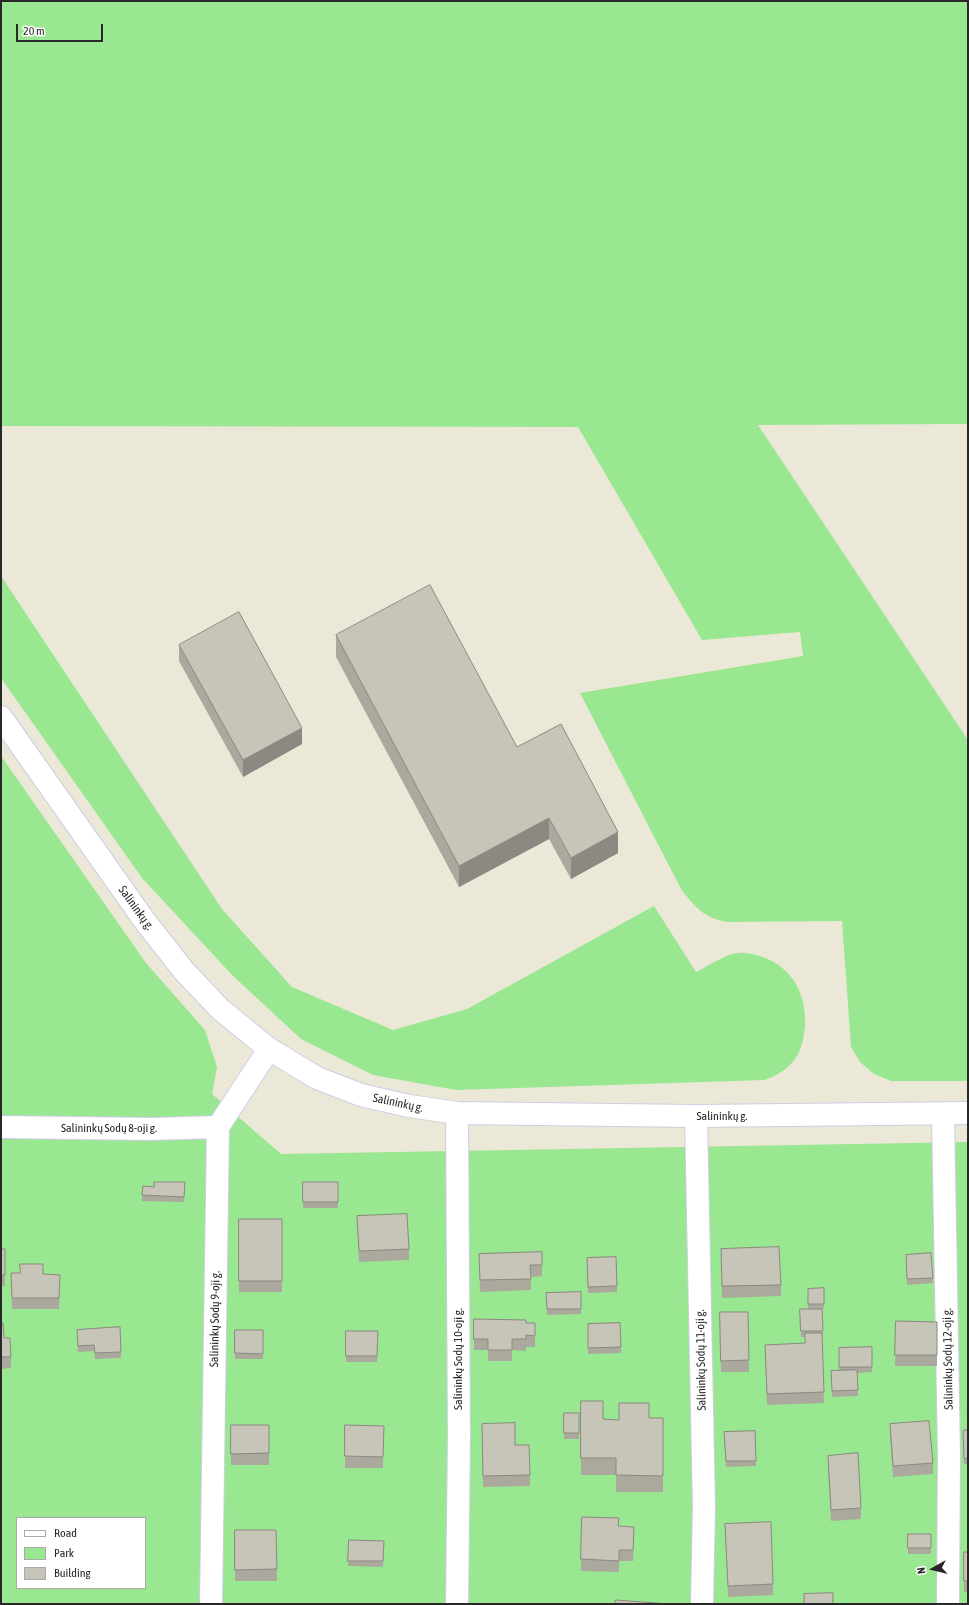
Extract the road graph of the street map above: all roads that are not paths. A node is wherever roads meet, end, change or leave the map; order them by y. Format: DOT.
graph roads {
  1 [pos="1,717"];
  2 [pos="269,1049"];
  3 [pos="457,1113"];
  4 [pos="968,1113"];
  5 [pos="944,1114"];
  6 [pos="696,1116"];
  7 [pos="1,1127"];
  8 [pos="218,1127"];
  9 [pos="211,1604"];
  10 [pos="458,1604"];
  11 [pos="702,1604"];
  12 [pos="948,1604"];
  1 -- 2 [label="street, Salininkų g."];
  2 -- 3 [label="street, Salininkų g."];
  2 -- 8 [label="street"];
  3 -- 6 [label="street, Salininkų g."];
  3 -- 10 [label="street, Salininkų Sodų 10-oji g."];
  4 -- 5 [label="street, Salininkų g."];
  5 -- 6 [label="street, Salininkų g."];
  5 -- 12 [label="street, Salininkų Sodų 12-oji g."];
  6 -- 11 [label="street, Salininkų Sodų 11-oji g."];
  7 -- 8 [label="street, Salininkų Sodų 8-oji g."];
  8 -- 9 [label="street, Salininkų Sodų 9-oji g."];
}
